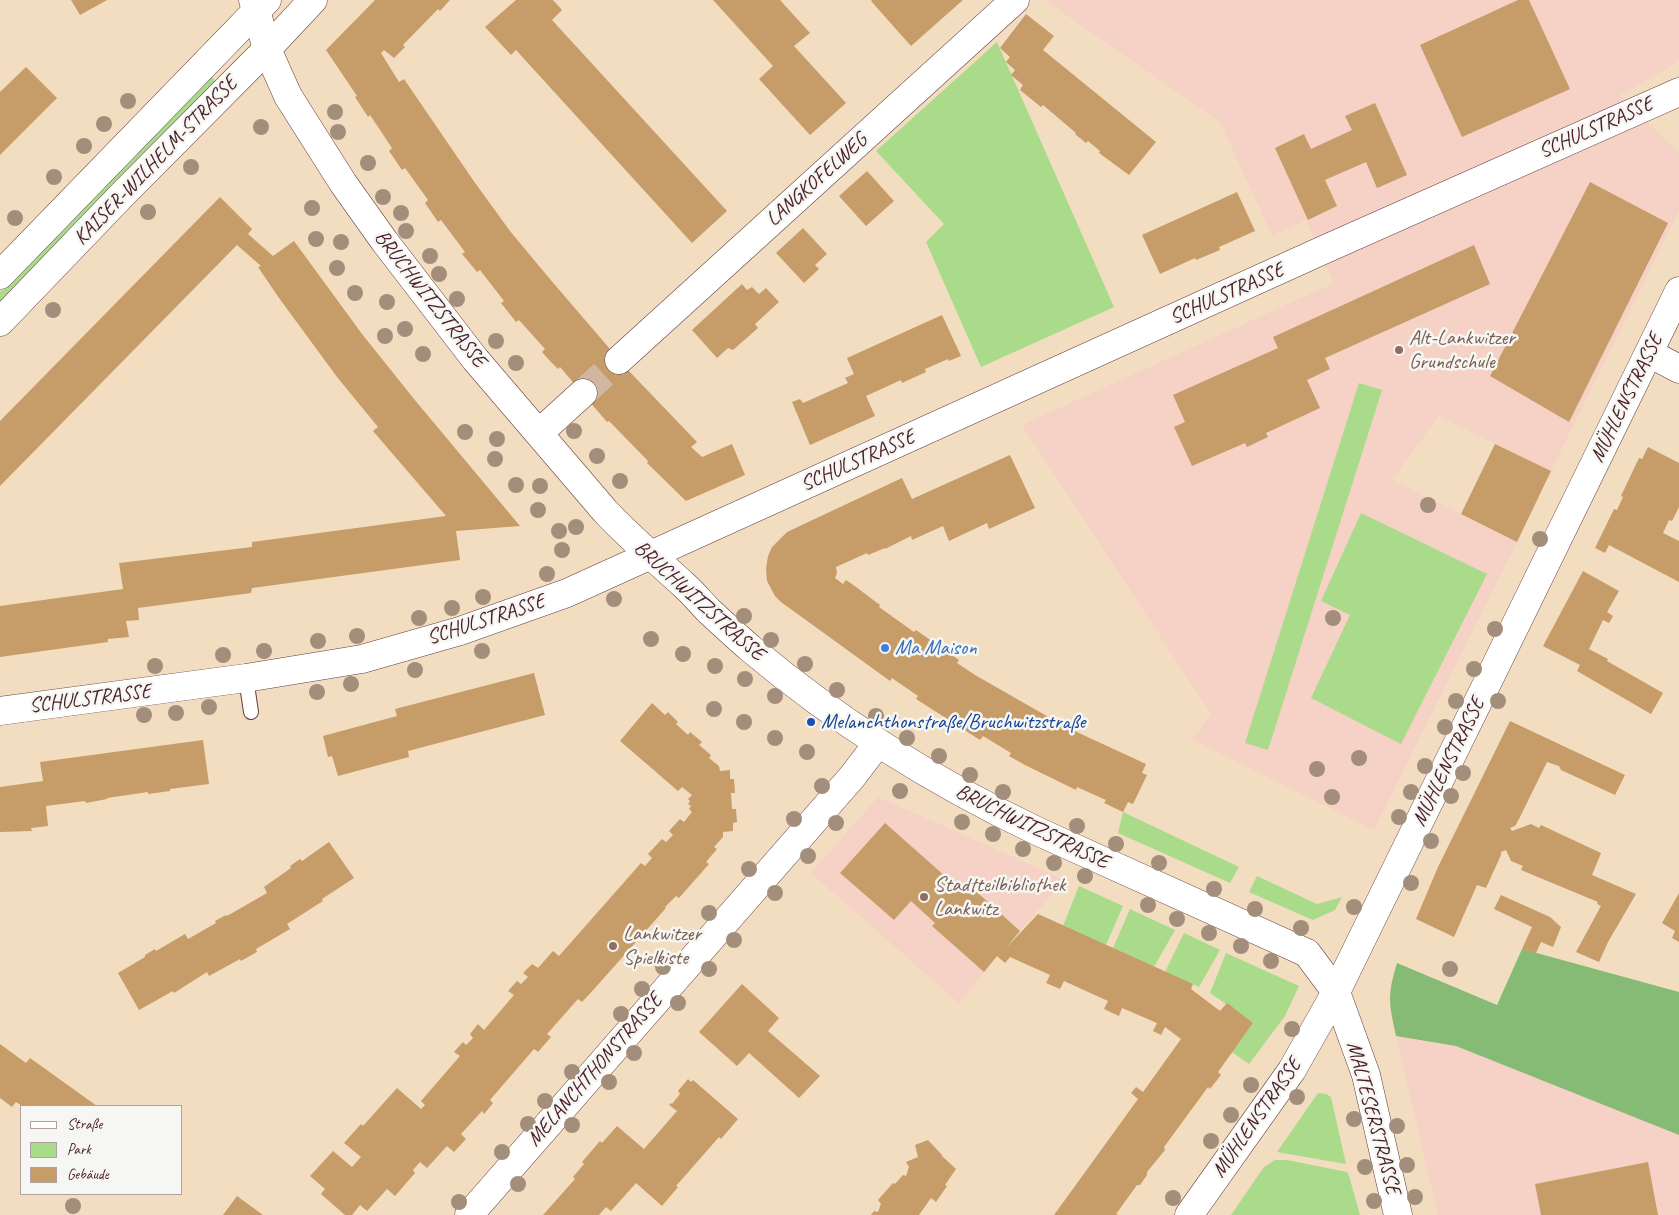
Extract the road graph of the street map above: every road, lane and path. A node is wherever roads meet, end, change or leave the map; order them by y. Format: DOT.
graph roads {
  1 [pos="313,0"];
  2 [pos="1016,0"];
  3 [pos="259,4"];
  4 [pos="267,49"];
  5 [pos="1679,92"];
  6 [pos="0,275"];
  7 [pos="1679,292"];
  8 [pos="0,322"];
  9 [pos="1649,353"];
  10 [pos="619,360"];
  11 [pos="1679,369"];
  12 [pos="582,393"];
  13 [pos="539,434"];
  14 [pos="651,556"];
  15 [pos="246,678"];
  16 [pos="0,711"];
  17 [pos="251,712"];
  18 [pos="878,744"];
  19 [pos="1336,992"];
  20 [pos="469,1215"];
  21 [pos="1189,1215"];
  22 [pos="1398,1215"];
  1 -- 4 [label="street, KAISER-WILHELM-STRASSE"];
  2 -- 10 [label="street, LANGKOFELWEG"];
  3 -- 4 [label="street, BRUCHWITZSTRASSE"];
  3 -- 6 [label="street, KAISER-WILHELM-STRASSE"];
  4 -- 8 [label="street, KAISER-WILHELM-STRASSE"];
  4 -- 13 [label="street, BRUCHWITZSTRASSE"];
  5 -- 14 [label="street, SCHULSTRASSE"];
  7 -- 9 [label="street, MÜHLENSTRASSE"];
  9 -- 11 [label="street"];
  9 -- 19 [label="street, MÜHLENSTRASSE"];
  12 -- 13 [label="street"];
  13 -- 14 [label="street, BRUCHWITZSTRASSE"];
  14 -- 15 [label="street, SCHULSTRASSE"];
  14 -- 18 [label="street, BRUCHWITZSTRASSE"];
  15 -- 16 [label="street, SCHULSTRASSE"];
  15 -- 17 [label="lane"];
  18 -- 19 [label="street, BRUCHWITZSTRASSE"];
  18 -- 20 [label="street, MELANCHTHONSTRASSE"];
  19 -- 21 [label="street, MÜHLENSTRASSE"];
  19 -- 22 [label="street, MALTESERSTRASSE"];
}
